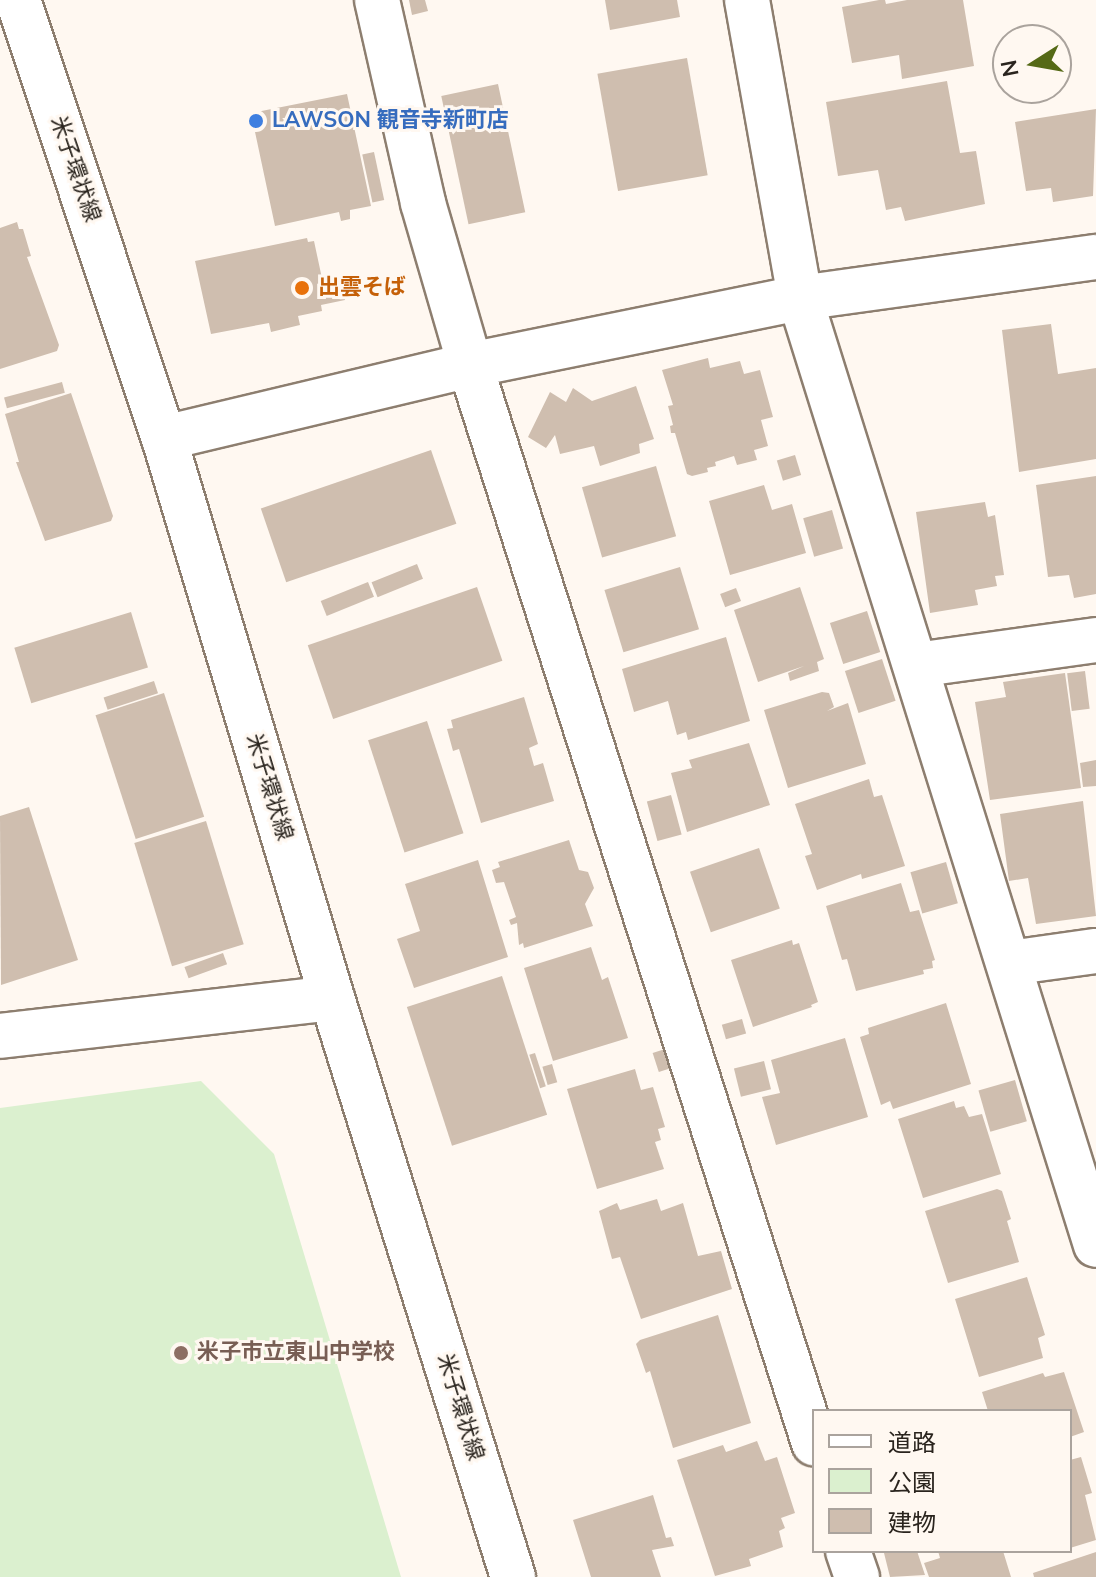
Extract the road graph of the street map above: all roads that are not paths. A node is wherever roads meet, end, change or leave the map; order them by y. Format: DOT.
graph roads {
  1 [pos="18,0"];
  2 [pos="377,0"];
  3 [pos="747,0"];
  4 [pos="1096,257"];
  5 [pos="800,298"];
  6 [pos="470,365"];
  7 [pos="164,438"];
  8 [pos="1096,640"];
  9 [pos="916,665"];
  10 [pos="1096,951"];
  11 [pos="1009,963"];
  12 [pos="332,998"];
  13 [pos="0,1036"];
  14 [pos="1096,1245"];
  15 [pos="812,1437"];
  16 [pos="849,1553"];
  17 [pos="513,1577"];
  18 [pos="857,1577"];
  1 -- 7 [label="street, 米子環状線"];
  2 -- 6 [label="street"];
  3 -- 5 [label="street"];
  4 -- 5 [label="street"];
  5 -- 6 [label="street"];
  5 -- 9 [label="street"];
  6 -- 7 [label="street"];
  6 -- 15 [label="street"];
  7 -- 12 [label="street, 米子環状線"];
  8 -- 9 [label="street"];
  9 -- 11 [label="street"];
  10 -- 11 [label="street"];
  11 -- 14 [label="street"];
  12 -- 13 [label="street"];
  12 -- 17 [label="street, 米子環状線"];
  16 -- 18 [label="street"];
}
